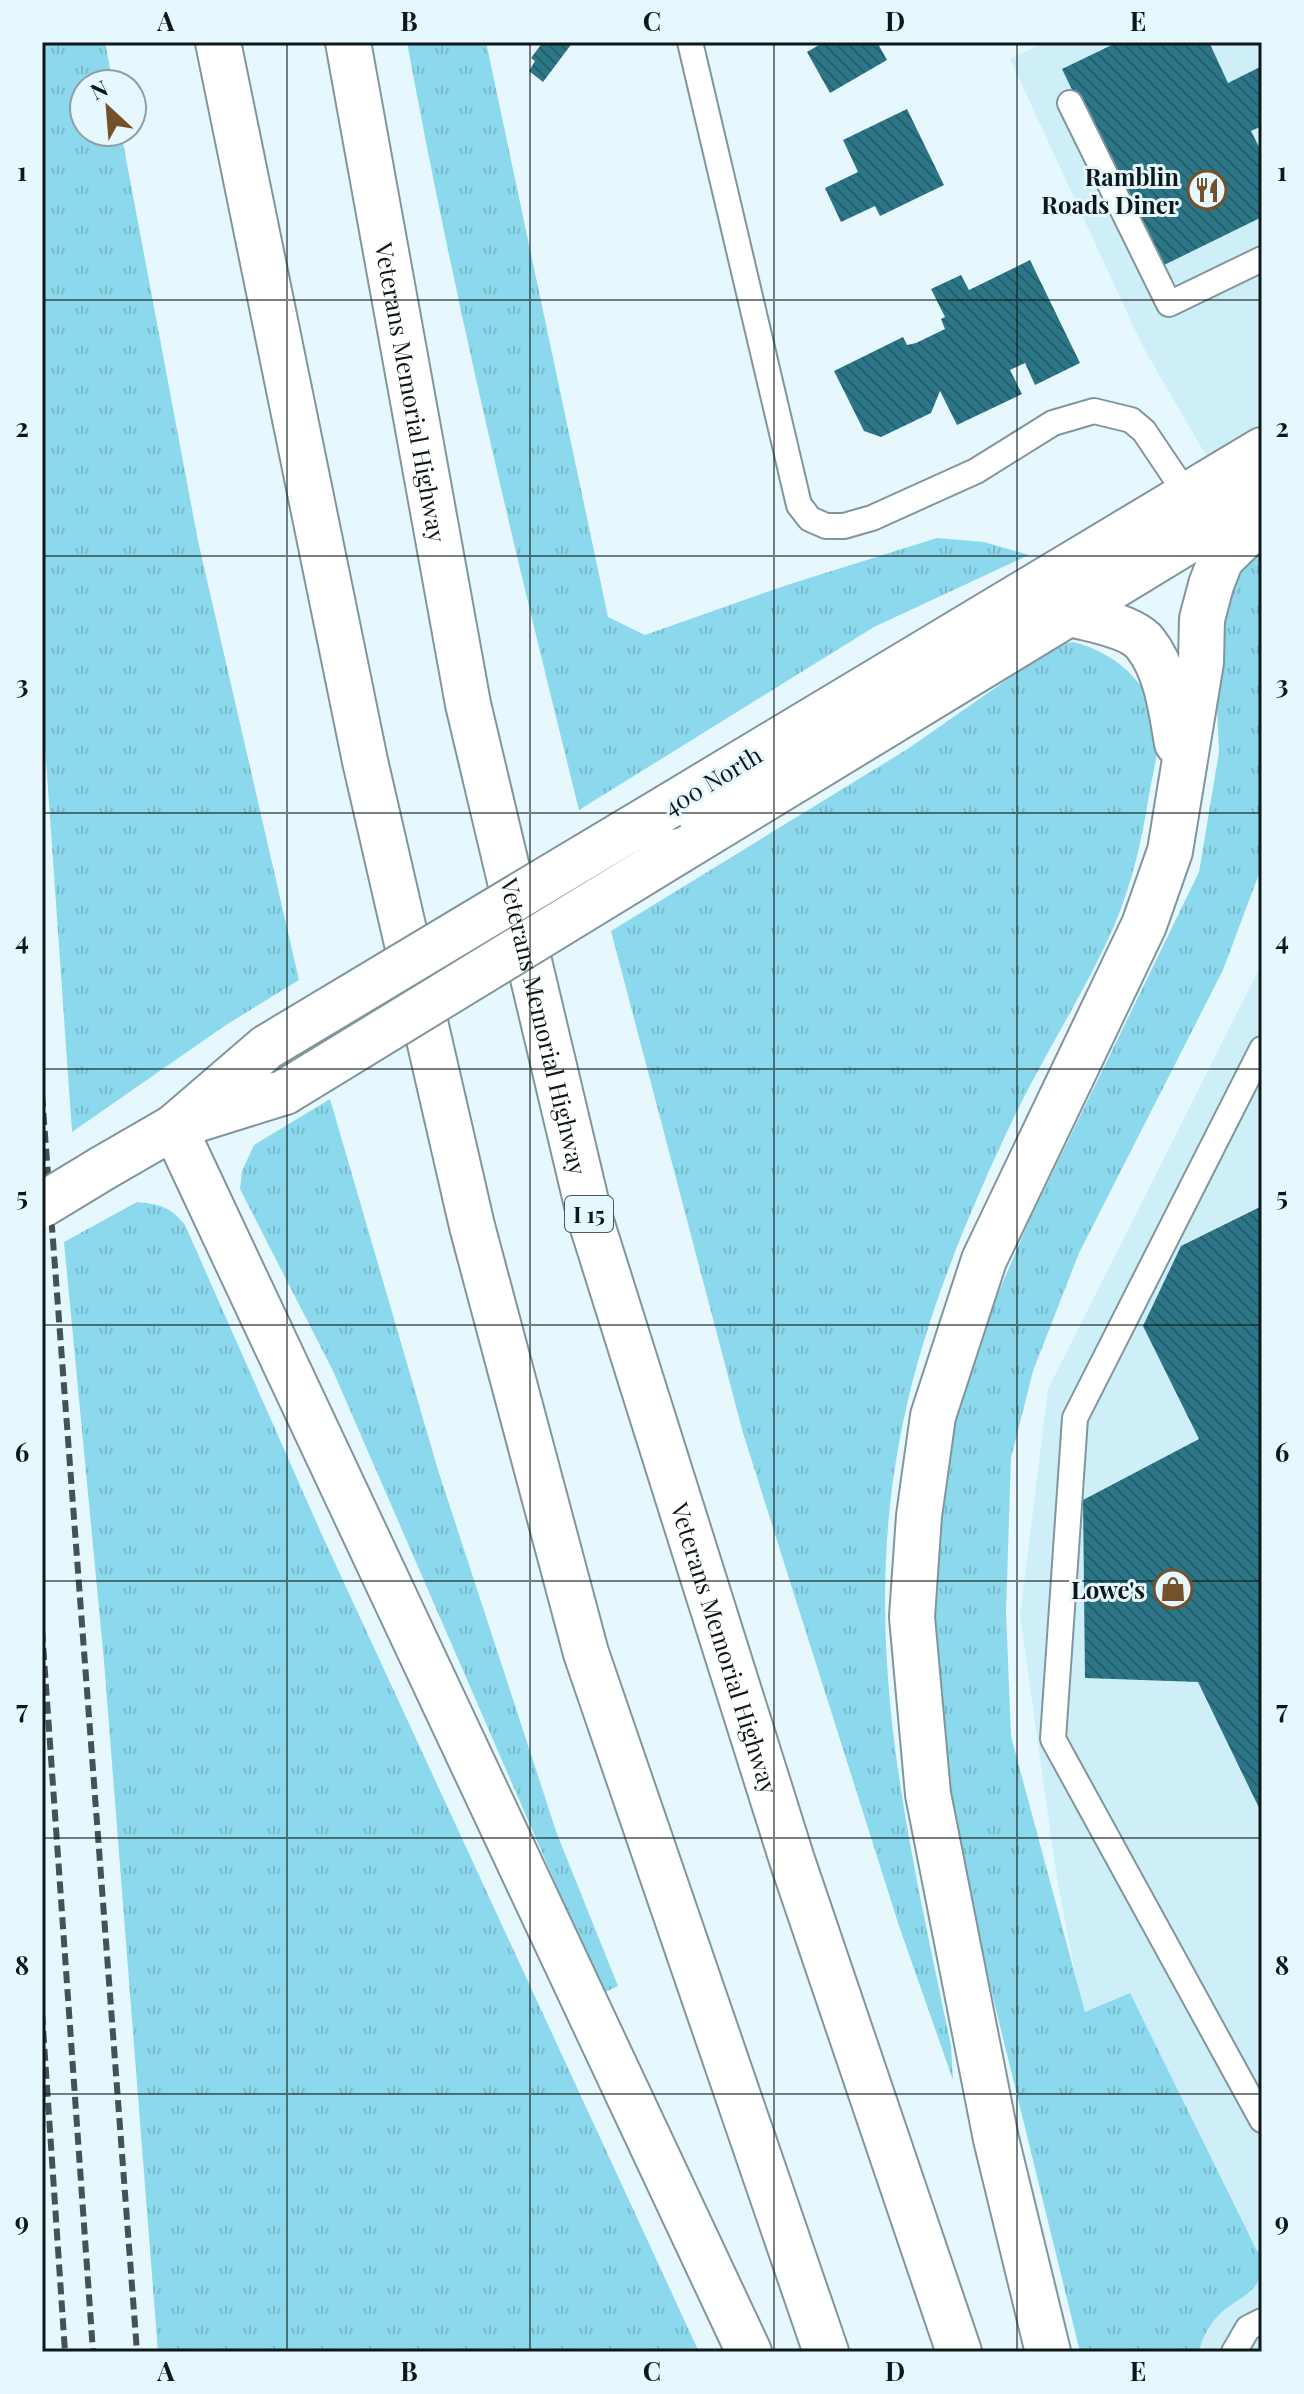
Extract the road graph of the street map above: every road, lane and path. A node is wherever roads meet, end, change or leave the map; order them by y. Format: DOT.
graph roads {
  1 [pos="218,42"];
  2 [pos="348,42"];
  3 [pos="690,42"];
  4 [pos="1070,103"];
  5 [pos="1262,259"];
  6 [pos="1262,450"];
  7 [pos="1187,495"];
  8 [pos="1262,496"];
  9 [pos="1262,519"];
  10 [pos="1010,603"];
  11 [pos="1067,615"];
  12 [pos="1183,781"];
  13 [pos="1262,1049"];
  14 [pos="174,1127"];
  15 [pos="42,1205"];
  16 [pos="1262,2120"];
  17 [pos="1262,2321"];
  18 [pos="749,2352"];
  19 [pos="826,2352"];
  20 [pos="959,2352"];
  21 [pos="1048,2352"];
  22 [pos="1234,2352"];
  1 -- 19 [label="main road"];
  2 -- 20 [label="main road, Veterans Memorial Highway / I 15"];
  3 -- 7 [label="lane"];
  4 -- 5 [label="lane"];
  6 -- 7 [label="main road, 400 North"];
  7 -- 10 [label="main road, 400 North"];
  8 -- 11 [label="main road, 400 North"];
  9 -- 12 [label="main road"];
  10 -- 11 [label="main road"];
  10 -- 14 [label="main road, 400 North, bridge"];
  11 -- 12 [label="main road"];
  11 -- 14 [label="main road, 400 North, bridge"];
  12 -- 21 [label="main road"];
  13 -- 16 [label="lane"];
  14 -- 15 [label="main road, 400 North, bridge"];
  14 -- 18 [label="main road"];
  17 -- 22 [label="lane"];
}
